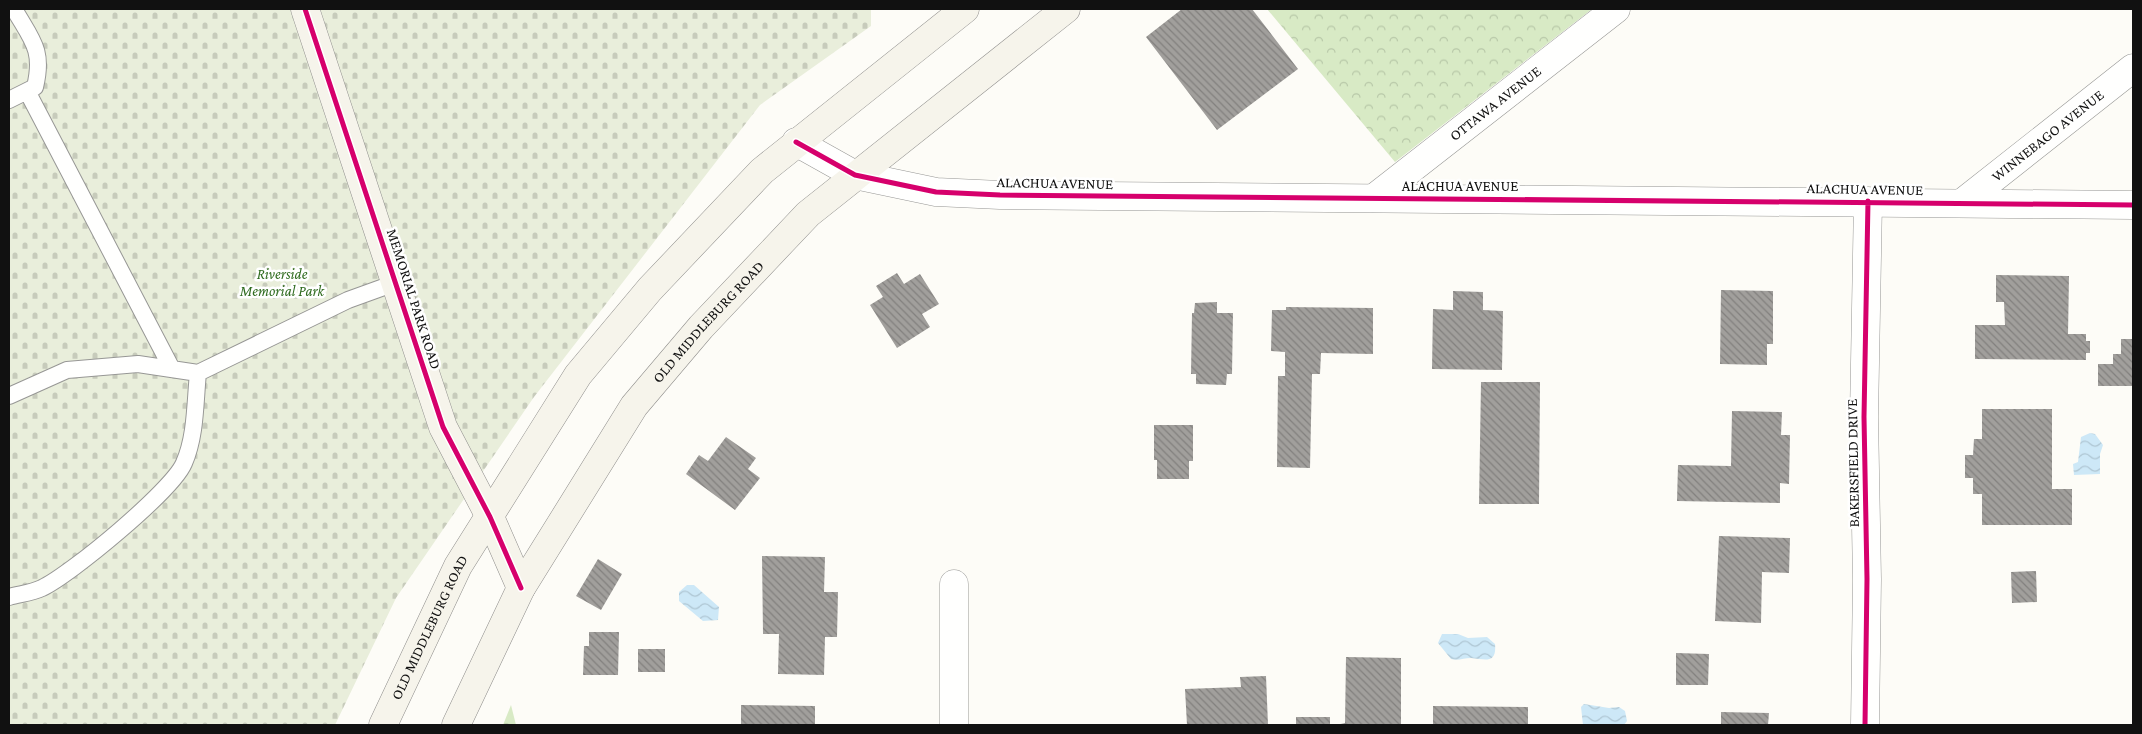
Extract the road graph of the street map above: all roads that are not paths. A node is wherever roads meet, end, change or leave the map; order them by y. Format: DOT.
graph roads {
  1 [pos="14,9"];
  2 [pos="304,9"];
  3 [pos="965,9"];
  4 [pos="1066,9"];
  5 [pos="1616,9"];
  6 [pos="2133,68"];
  7 [pos="27,91"];
  8 [pos="9,100"];
  9 [pos="796,142"];
  10 [pos="855,175"];
  11 [pos="1374,198"];
  12 [pos="1868,201"];
  13 [pos="1962,202"];
  14 [pos="2133,205"];
  15 [pos="395,283"];
  16 [pos="172,369"];
  17 [pos="198,373"];
  18 [pos="9,396"];
  19 [pos="490,517"];
  20 [pos="954,584"];
  21 [pos="521,588"];
  22 [pos="9,597"];
  23 [pos="383,725"];
  24 [pos="456,725"];
  25 [pos="954,725"];
  26 [pos="1864,725"];
  1 -- 7 [label="lane"];
  2 -- 15 [label="main road, MEMORIAL PARK ROAD"];
  3 -- 9 [label="main road, OLD MIDDLEBURG ROAD"];
  4 -- 10 [label="main road, OLD MIDDLEBURG ROAD"];
  5 -- 11 [label="street, OTTAWA AVENUE"];
  6 -- 13 [label="street, WINNEBAGO AVENUE"];
  7 -- 8 [label="lane"];
  7 -- 16 [label="lane"];
  9 -- 10 [label="street, ALACHUA AVENUE"];
  9 -- 19 [label="main road, OLD MIDDLEBURG ROAD"];
  10 -- 11 [label="street, ALACHUA AVENUE"];
  10 -- 21 [label="main road, OLD MIDDLEBURG ROAD"];
  11 -- 12 [label="street, ALACHUA AVENUE"];
  12 -- 13 [label="street, ALACHUA AVENUE"];
  12 -- 26 [label="street, BAKERSFIELD DRIVE"];
  13 -- 14 [label="street, ALACHUA AVENUE"];
  15 -- 17 [label="lane"];
  15 -- 19 [label="main road, MEMORIAL PARK ROAD"];
  16 -- 17 [label="lane"];
  16 -- 18 [label="lane"];
  17 -- 22 [label="lane"];
  19 -- 21 [label="main road, MEMORIAL PARK ROAD"];
  19 -- 23 [label="main road, OLD MIDDLEBURG ROAD"];
  20 -- 25 [label="street"];
  21 -- 24 [label="main road, OLD MIDDLEBURG ROAD"];
}
